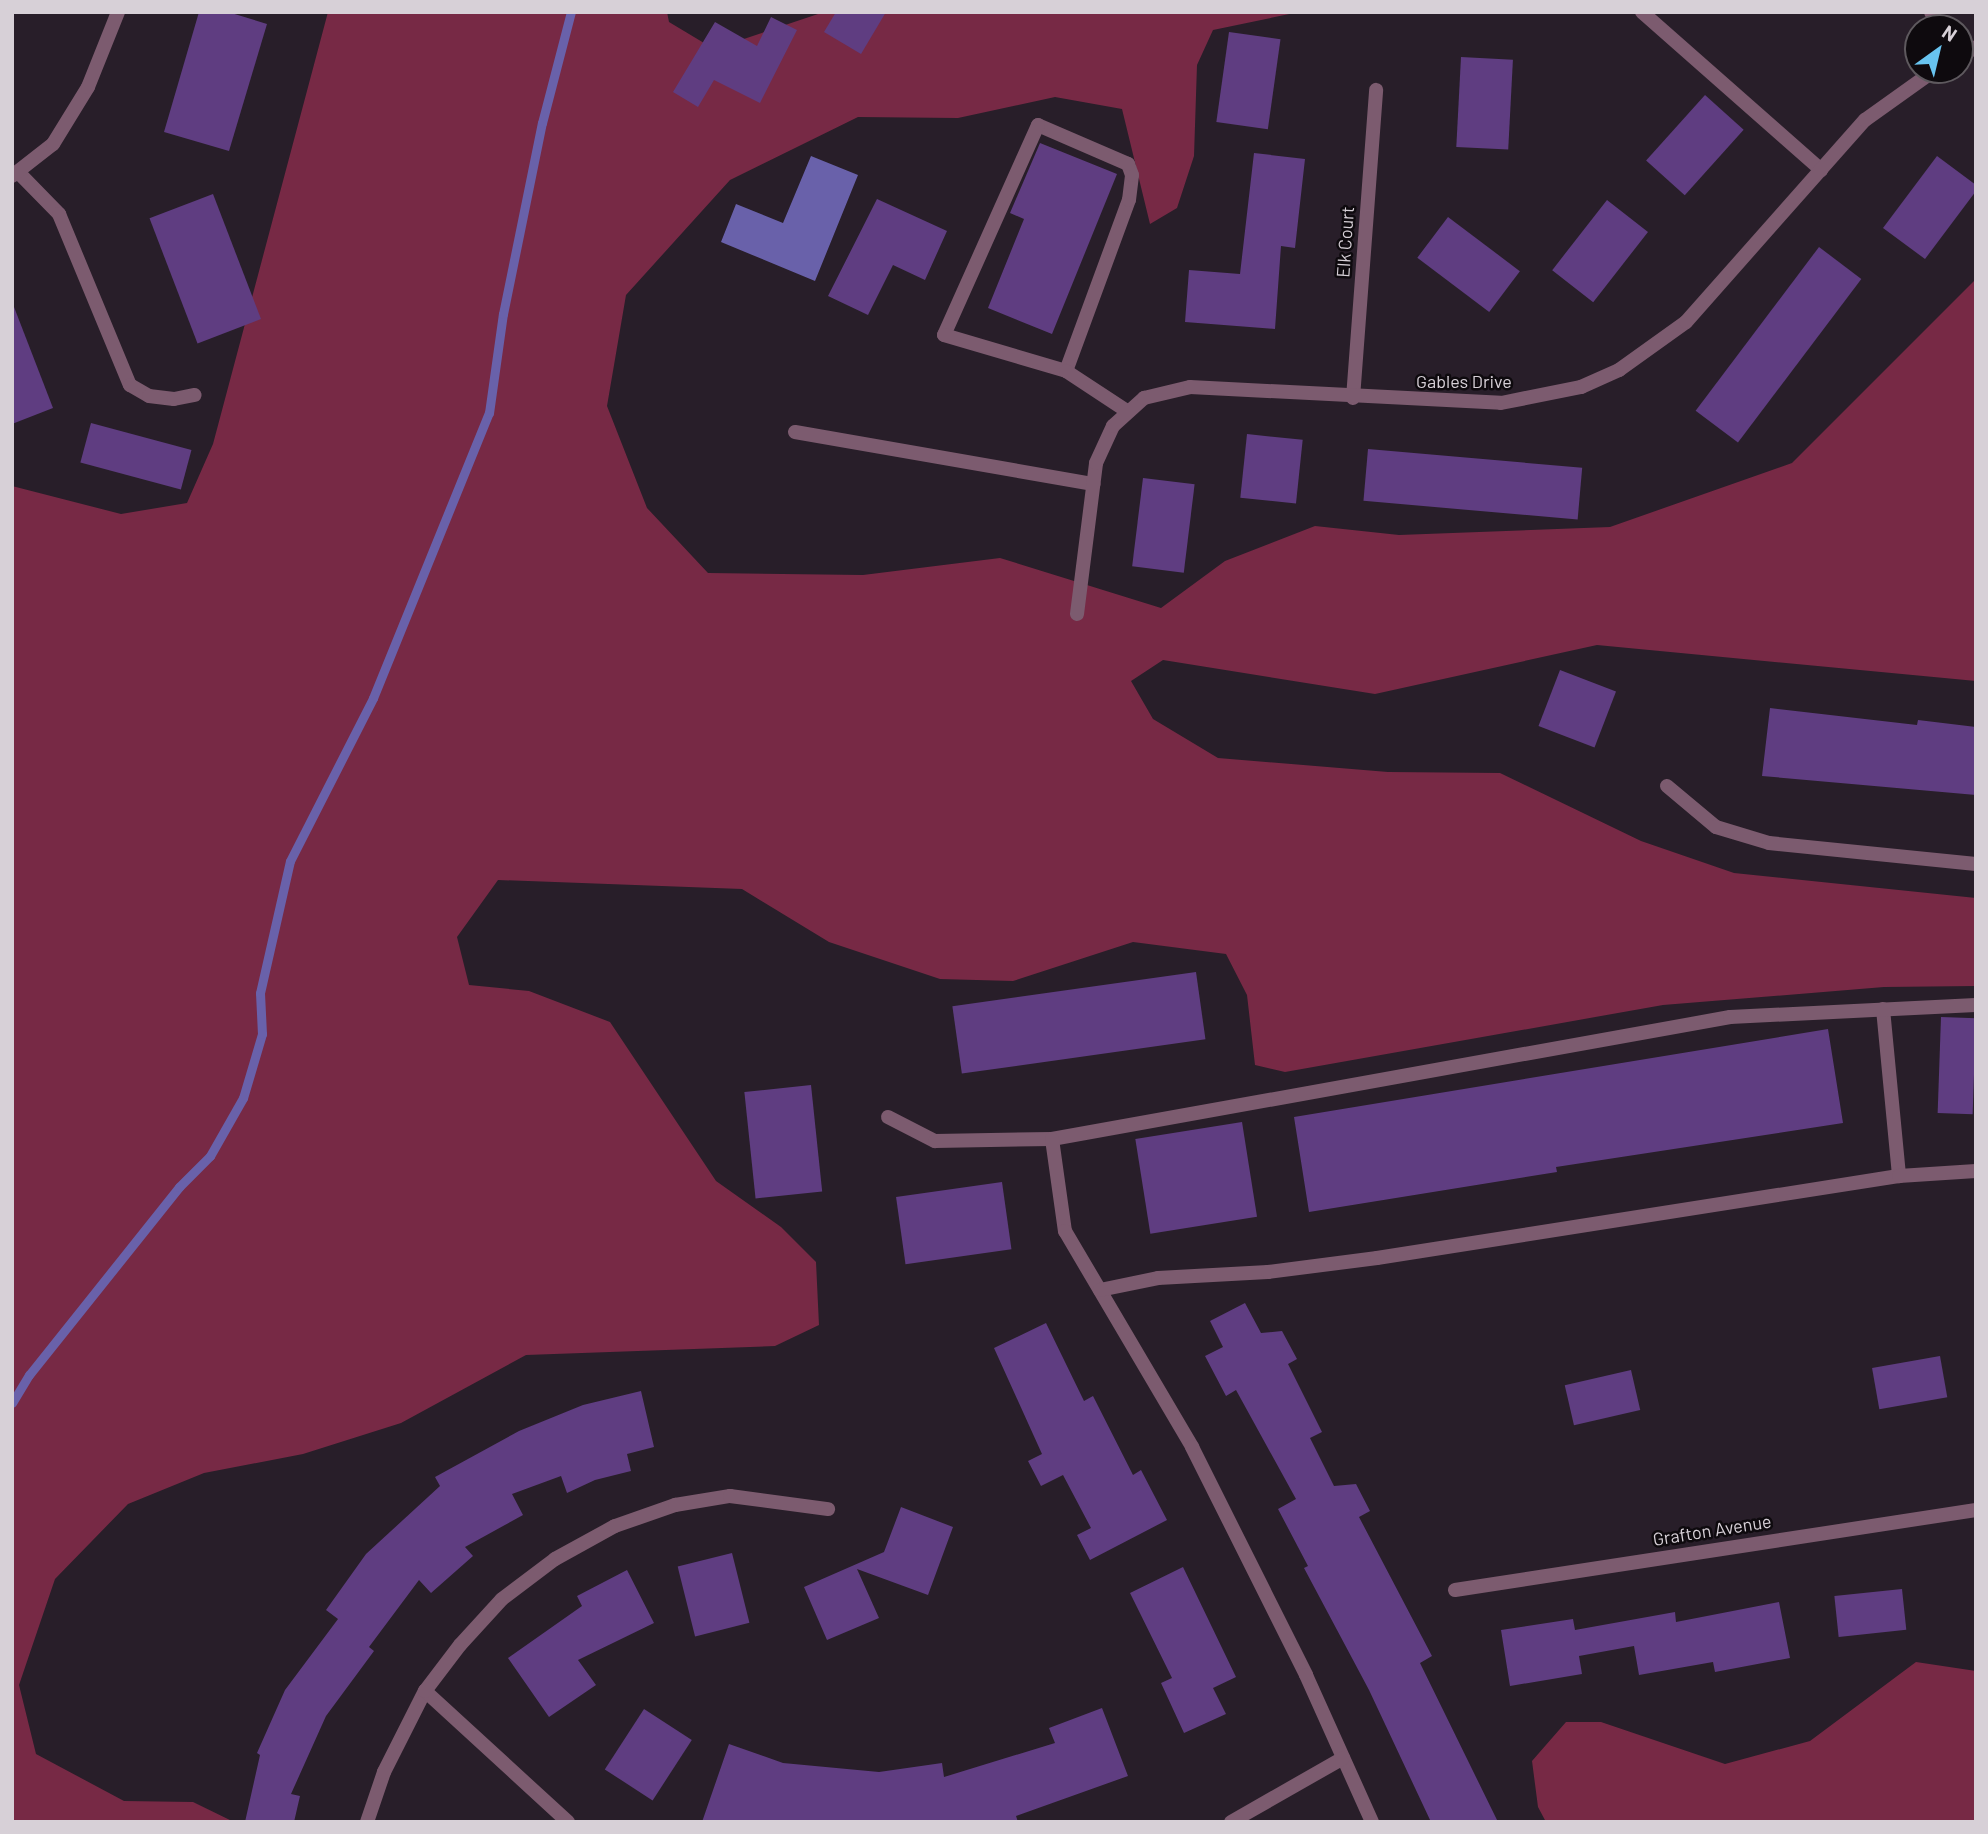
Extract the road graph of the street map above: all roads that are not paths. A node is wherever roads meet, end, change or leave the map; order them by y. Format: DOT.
graph roads {
  1 [pos="118,12"];
  2 [pos="1642,12"];
  3 [pos="1915,84"];
  4 [pos="1376,90"];
  5 [pos="1821,170"];
  6 [pos="15,174"];
  7 [pos="1066,371"];
  8 [pos="195,395"];
  9 [pos="1353,398"];
  10 [pos="1127,411"];
  11 [pos="794,432"];
  12 [pos="1094,484"];
  13 [pos="1077,614"];
  14 [pos="1667,786"];
  15 [pos="1976,864"];
  16 [pos="1976,1005"];
  17 [pos="1883,1009"];
  18 [pos="888,1116"];
  19 [pos="1052,1139"];
  20 [pos="1976,1171"];
  21 [pos="1899,1176"];
  22 [pos="1100,1290"];
  23 [pos="828,1508"];
  24 [pos="1976,1510"];
  25 [pos="1455,1590"];
  26 [pos="425,1691"];
  27 [pos="1343,1758"];
  28 [pos="367,1822"];
  29 [pos="568,1822"];
  30 [pos="1231,1822"];
  31 [pos="1372,1822"];
  1 -- 6 [label="street"];
  2 -- 5 [label="street"];
  3 -- 5 [label="street, Gables Drive"];
  4 -- 9 [label="street, Elk Court"];
  5 -- 9 [label="street, Gables Drive"];
  6 -- 8 [label="street"];
  7 -- 7 [label="street"];
  7 -- 10 [label="street"];
  9 -- 10 [label="street, Gables Drive"];
  10 -- 12 [label="street, Gables Drive"];
  11 -- 12 [label="street"];
  12 -- 13 [label="street, Gables Drive"];
  14 -- 15 [label="street"];
  16 -- 17 [label="street"];
  17 -- 19 [label="street"];
  17 -- 21 [label="street"];
  18 -- 19 [label="street"];
  19 -- 22 [label="street"];
  20 -- 21 [label="street"];
  21 -- 22 [label="street"];
  22 -- 27 [label="street"];
  23 -- 26 [label="street"];
  24 -- 25 [label="street, Grafton Avenue"];
  26 -- 28 [label="street"];
  26 -- 29 [label="street"];
  27 -- 30 [label="street"];
  27 -- 31 [label="street"];
}
